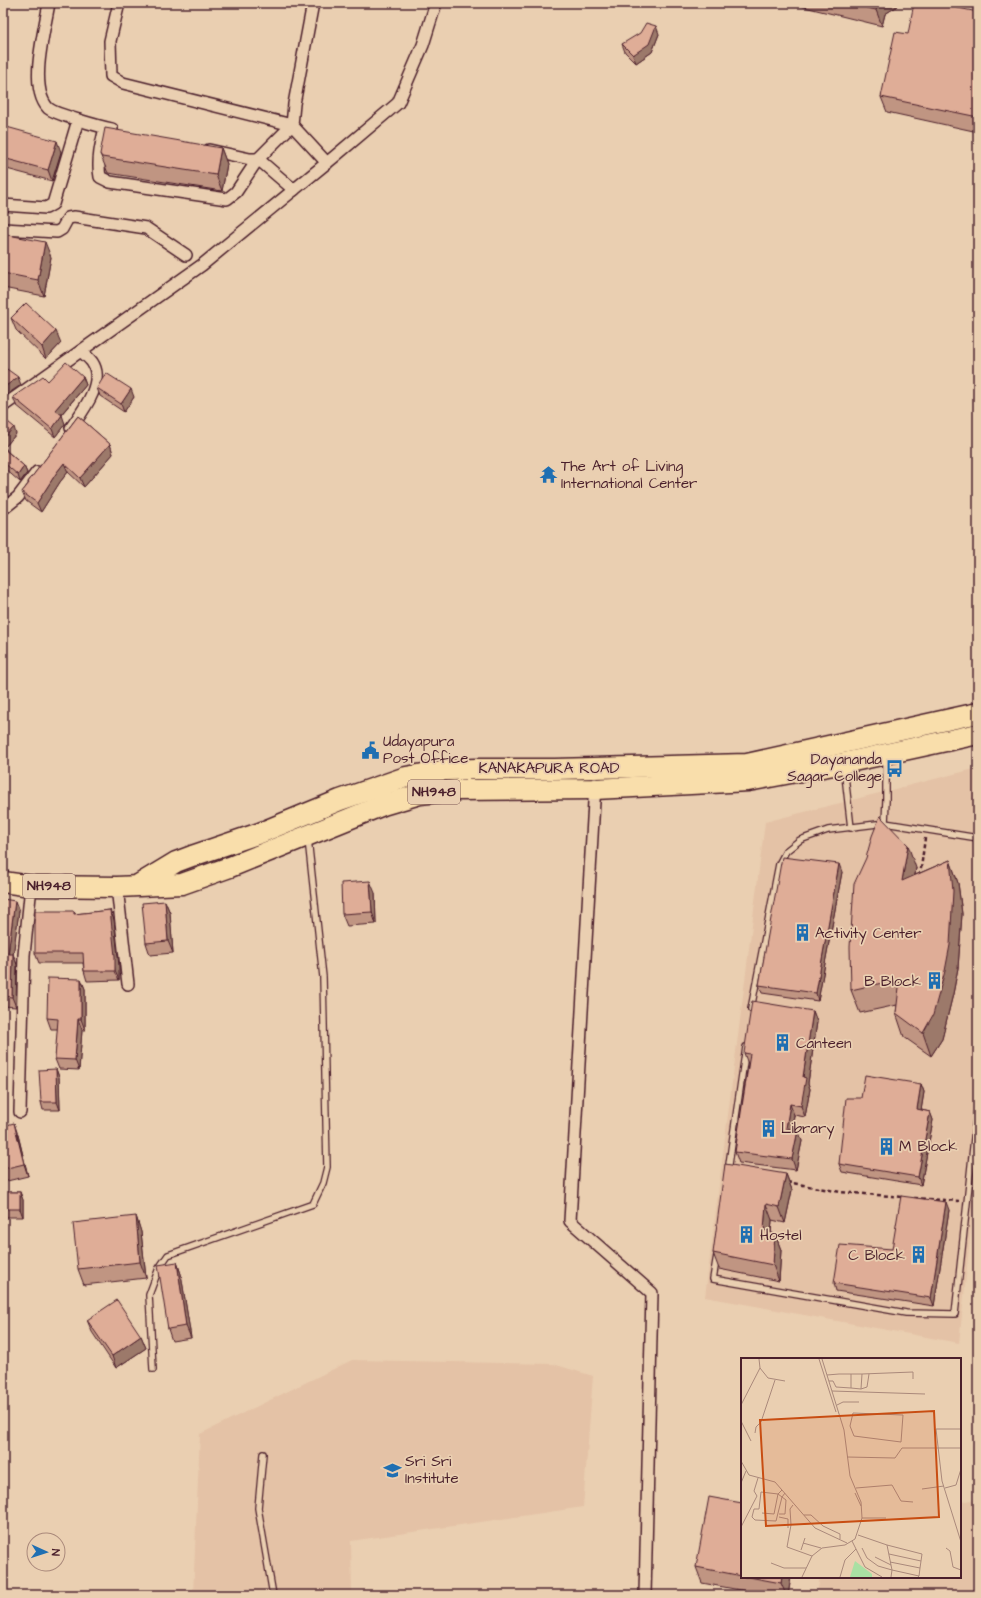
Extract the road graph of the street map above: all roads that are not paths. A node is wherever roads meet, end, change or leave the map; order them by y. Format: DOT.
graph roads {
  1 [pos="49,3"];
  2 [pos="119,3"];
  3 [pos="313,3"];
  4 [pos="436,3"];
  5 [pos="953,3"];
  6 [pos="978,13"];
  7 [pos="78,120"];
  8 [pos="292,125"];
  9 [pos="105,128"];
  10 [pos="120,131"];
  11 [pos="197,148"];
  12 [pos="258,159"];
  13 [pos="327,163"];
  14 [pos="294,190"];
  15 [pos="3,206"];
  16 [pos="3,228"];
  17 [pos="186,255"];
  18 [pos="81,351"];
  19 [pos="3,406"];
  20 [pos="65,435"];
  21 [pos="42,466"];
  22 [pos="3,510"];
  23 [pos="978,713"];
  24 [pos="978,734"];
  25 [pos="886,755"];
  26 [pos="844,763"];
  27 [pos="595,768"];
  28 [pos="595,789"];
  29 [pos="379,796"];
  30 [pos="885,823"];
  31 [pos="851,828"];
  32 [pos="308,835"];
  33 [pos="978,838"];
  34 [pos="3,882"];
  35 [pos="31,886"];
  36 [pos="126,887"];
  37 [pos="128,984"];
  38 [pos="750,1012"];
  39 [pos="746,1042"];
  40 [pos="978,1101"];
  41 [pos="20,1112"];
  42 [pos="727,1179"];
  43 [pos="718,1248"];
  44 [pos="153,1369"];
  45 [pos="263,1454"];
  46 [pos="273,1595"];
  47 [pos="645,1595"];
  1 -- 7 [label="street"];
  2 -- 8 [label="street"];
  3 -- 8 [label="street"];
  4 -- 13 [label="street"];
  5 -- 6 [label="lane"];
  7 -- 9 [label="street"];
  7 -- 15 [label="street"];
  8 -- 12 [label="street"];
  8 -- 13 [label="street"];
  9 -- 10 [label="street"];
  9 -- 12 [label="street"];
  11 -- 12 [label="street"];
  12 -- 14 [label="street"];
  13 -- 14 [label="street"];
  14 -- 18 [label="street"];
  16 -- 17 [label="street"];
  18 -- 19 [label="street"];
  18 -- 20 [label="street"];
  21 -- 22 [label="street"];
  23 -- 27 [label="highway, KANAKAPURA ROAD / NH948"];
  24 -- 25 [label="highway, KANAKAPURA ROAD / NH948"];
  25 -- 26 [label="highway, KANAKAPURA ROAD / NH948"];
  25 -- 30 [label="lane"];
  26 -- 28 [label="highway, KANAKAPURA ROAD / NH948"];
  26 -- 31 [label="lane"];
  27 -- 28 [label="street"];
  27 -- 29 [label="highway, KANAKAPURA ROAD / NH948"];
  28 -- 29 [label="highway, KANAKAPURA ROAD / NH948"];
  28 -- 47 [label="street"];
  29 -- 32 [label="highway, KANAKAPURA ROAD / NH948"];
  29 -- 36 [label="highway, KANAKAPURA ROAD / NH948"];
  30 -- 31 [label="lane"];
  30 -- 33 [label="lane"];
  31 -- 38 [label="lane"];
  32 -- 36 [label="highway, KANAKAPURA ROAD / NH948"];
  32 -- 44 [label="lane"];
  34 -- 35 [label="highway, KANAKAPURA ROAD / NH948"];
  35 -- 36 [label="highway, KANAKAPURA ROAD / NH948"];
  35 -- 41 [label="street"];
  36 -- 37 [label="street"];
  39 -- 42 [label="lane"];
  40 -- 43 [label="lane"];
  45 -- 46 [label="lane"];
}
